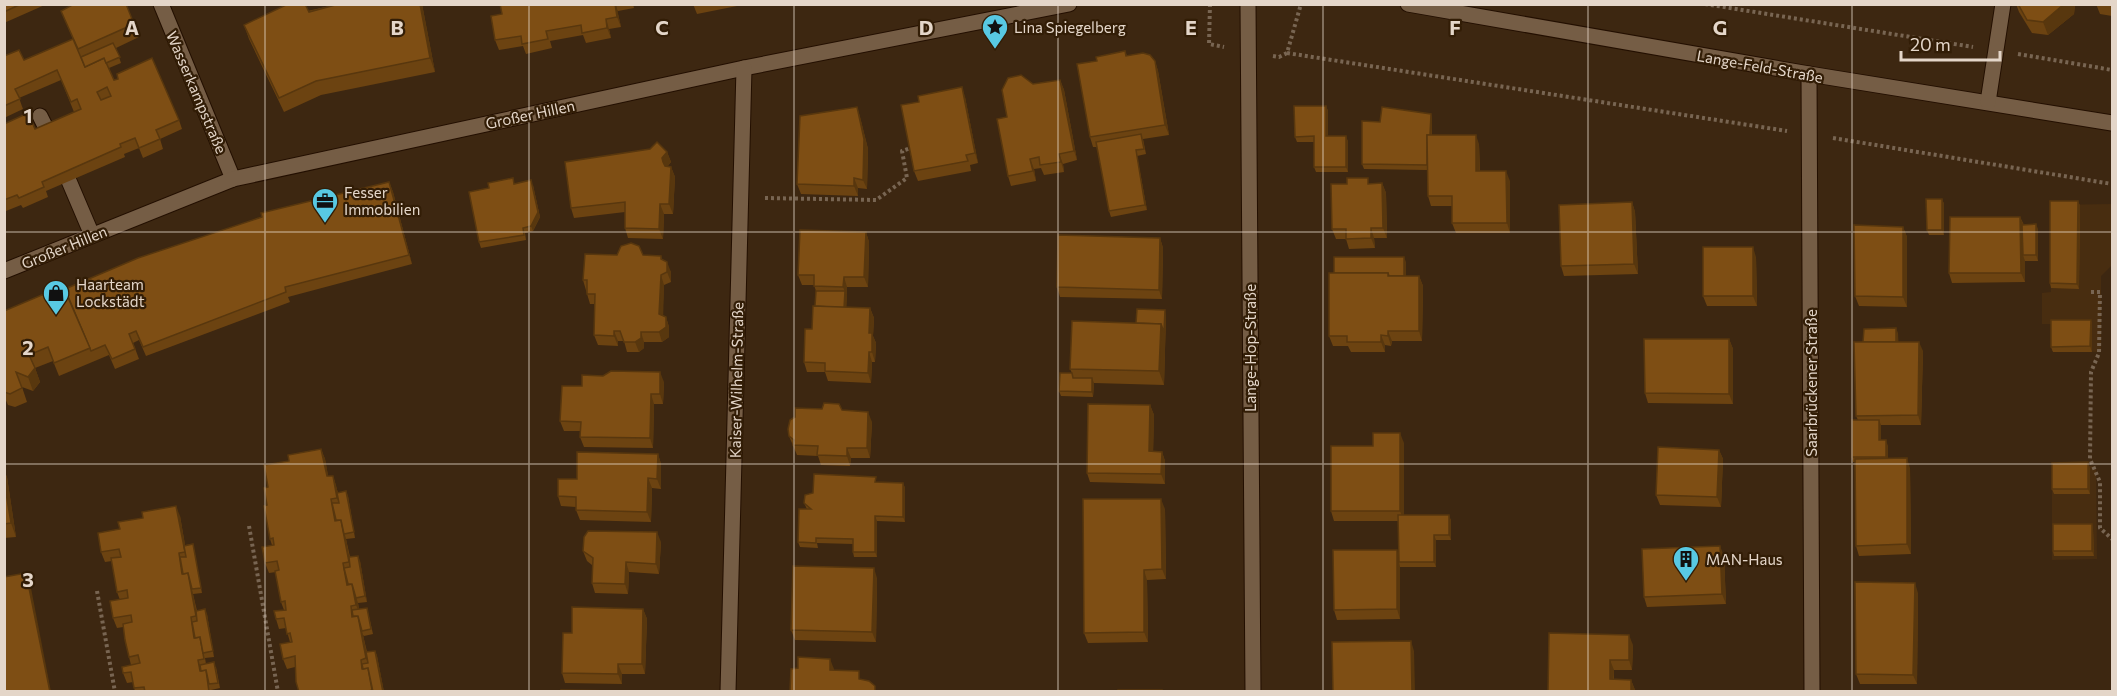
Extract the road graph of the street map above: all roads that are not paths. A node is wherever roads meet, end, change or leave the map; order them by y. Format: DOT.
graph roads {
  1 [pos="160,4"];
  2 [pos="1069,4"];
  3 [pos="1248,4"];
  4 [pos="1408,4"];
  5 [pos="2004,4"];
  6 [pos="744,68"];
  7 [pos="1809,74"];
  8 [pos="1988,102"];
  9 [pos="40,116"];
  10 [pos="2112,123"];
  11 [pos="49,134"];
  12 [pos="233,179"];
  13 [pos="69,182"];
  14 [pos="92,235"];
  15 [pos="4,271"];
  16 [pos="728,692"];
  17 [pos="1253,692"];
  18 [pos="1812,692"];
  1 -- 12 [label="street, Wasserkampstraße"];
  2 -- 6 [label="street, Großer Hillen"];
  3 -- 17 [label="street, Lange-Hop-Straße"];
  4 -- 7 [label="street, Lange-Feld-Straße"];
  5 -- 8 [label="street"];
  6 -- 12 [label="street, Großer Hillen"];
  6 -- 16 [label="street, Kaiser-Wilhelm-Straße"];
  7 -- 8 [label="street, Lange-Feld-Straße"];
  7 -- 18 [label="street, Saarbrückener Straße"];
  8 -- 10 [label="street, Lange-Feld-Straße"];
  9 -- 11 [label="street"];
  12 -- 14 [label="street, Großer Hillen"];
  13 -- 14 [label="street"];
  14 -- 15 [label="street, Großer Hillen"];
}
